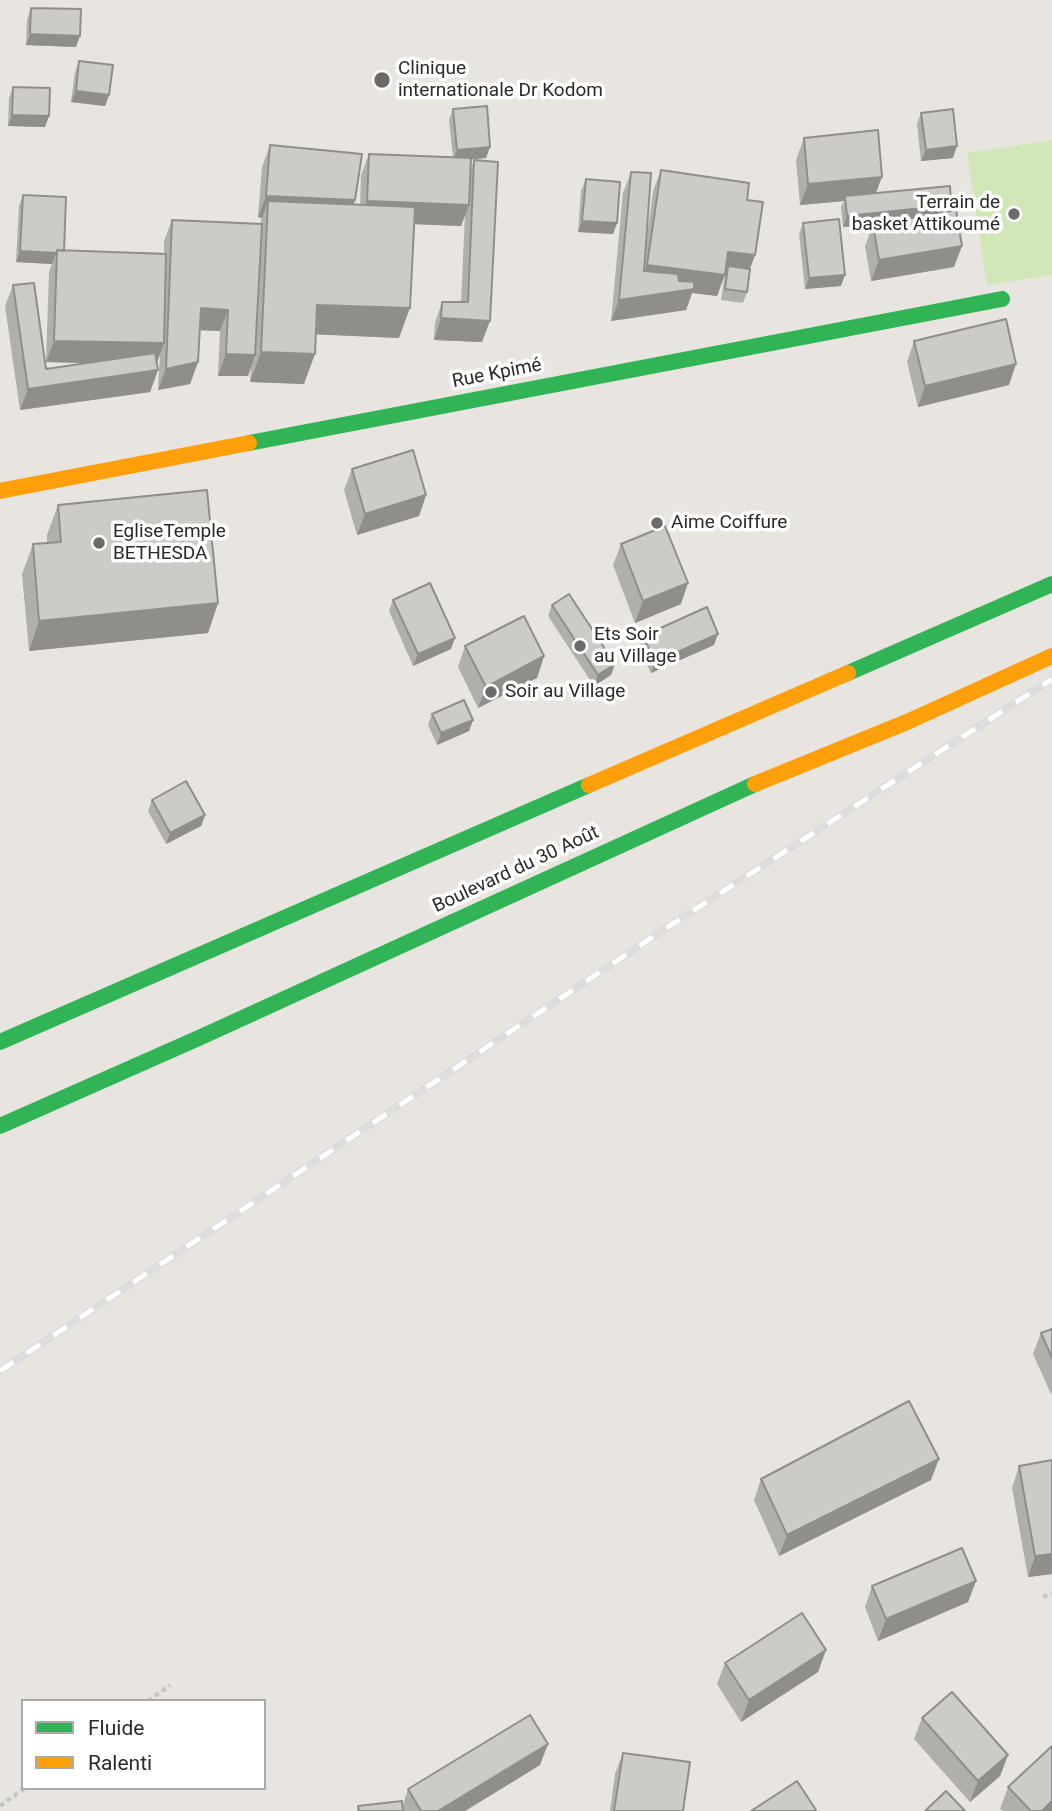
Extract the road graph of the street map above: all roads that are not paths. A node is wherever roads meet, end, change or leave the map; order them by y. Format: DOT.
graph roads {
  1 [pos="1002,299"];
  2 [pos="0,491"];
  3 [pos="1052,584"];
  4 [pos="1052,656"];
  5 [pos="0,1042"];
  6 [pos="0,1126"];
  1 -- 2 [label="main road, Rue Kpimé"];
  3 -- 5 [label="main road"];
  4 -- 6 [label="main road, Boulevard du 30 Août"];
}
